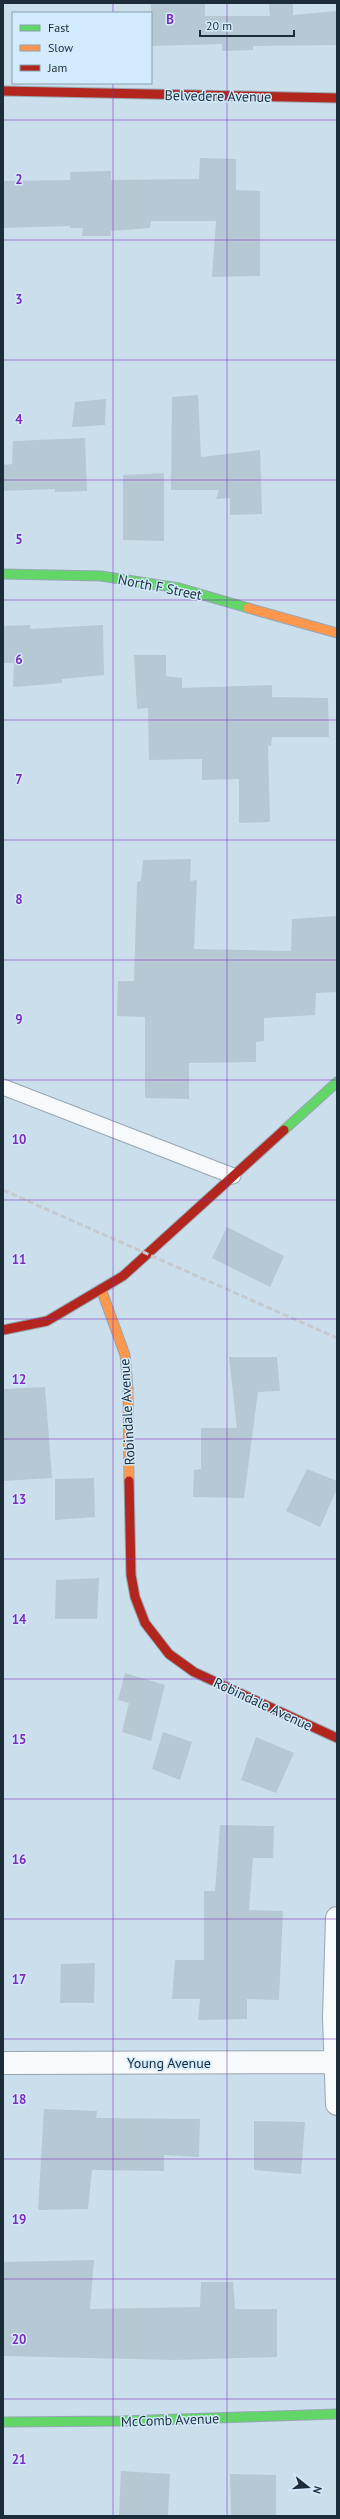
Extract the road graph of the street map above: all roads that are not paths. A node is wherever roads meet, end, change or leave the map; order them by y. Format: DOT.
graph roads {
  1 [pos="3,91"];
  2 [pos="337,98"];
  3 [pos="3,574"];
  4 [pos="337,633"];
  5 [pos="337,1082"];
  6 [pos="3,1086"];
  7 [pos="233,1176"];
  8 [pos="102,1289"];
  9 [pos="3,1330"];
  10 [pos="337,1738"];
  11 [pos="337,1918"];
  12 [pos="335,2062"];
  13 [pos="3,2063"];
  14 [pos="337,2104"];
  15 [pos="337,2414"];
  16 [pos="3,2422"];
  1 -- 2 [label="street, Belvedere Avenue"];
  3 -- 4 [label="street, North F Street"];
  5 -- 7 [label="street"];
  6 -- 7 [label="lane"];
  7 -- 8 [label="street"];
  8 -- 9 [label="street"];
  8 -- 10 [label="street, Robindale Avenue"];
  11 -- 12 [label="street"];
  12 -- 13 [label="street, Young Avenue"];
  12 -- 14 [label="street"];
  15 -- 16 [label="street, McComb Avenue"];
}
